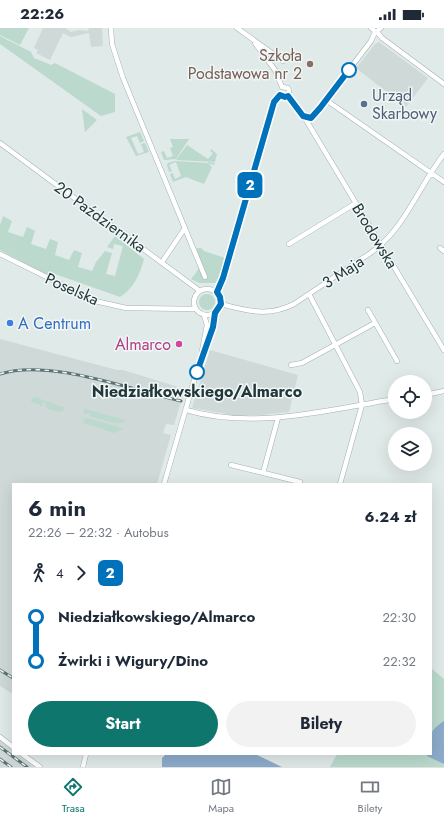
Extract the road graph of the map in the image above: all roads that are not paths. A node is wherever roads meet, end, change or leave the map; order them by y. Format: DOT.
graph roads {
  1 [pos="111,28"];
  2 [pos="237,28"];
  3 [pos="376,30"];
  4 [pos="252,40"];
  5 [pos="283,61"];
  6 [pos="444,84"];
  7 [pos="282,87"];
  8 [pos="280,95"];
  9 [pos="288,96"];
  10 [pos="326,100"];
  11 [pos="308,119"];
  12 [pos="0,143"];
  13 [pos="444,154"];
  14 [pos="430,173"];
  15 [pos="444,182"];
  16 [pos="356,203"];
  17 [pos="185,228"];
  18 [pos="289,244"];
  19 [pos="381,246"];
  20 [pos="0,254"];
  21 [pos="162,262"];
  22 [pos="205,277"];
  23 [pos="200,291"];
  24 [pos="217,292"];
  25 [pos="309,294"];
  26 [pos="221,304"];
  27 [pos="196,309"];
  28 [pos="368,310"];
  29 [pos="215,313"];
  30 [pos="204,315"];
  31 [pos="375,323"];
  32 [pos="335,345"];
  33 [pos="444,350"];
  34 [pos="201,355"];
  35 [pos="397,361"];
  36 [pos="291,365"];
  37 [pos="444,391"];
  38 [pos="432,394"];
  39 [pos="388,400"];
  40 [pos="362,405"];
  41 [pos="186,410"];
  42 [pos="278,418"];
  43 [pos="231,465"];
  44 [pos="263,473"];
  45 [pos="300,482"];
  46 [pos="166,483"];
  47 [pos="340,483"];
  48 [pos="0,737"];
  49 [pos="12,746"];
  50 [pos="23,755"];
  51 [pos="86,755"];
  52 [pos="40,767"];
  53 [pos="83,767"];
  1 -- 17 [label="street"];
  2 -- 4 [label="street"];
  3 -- 6 [label="street"];
  3 -- 10 [label="street"];
  4 -- 5 [label="street"];
  4 -- 7 [label="street"];
  7 -- 8 [label="street"];
  7 -- 9 [label="street"];
  8 -- 9 [label="street"];
  8 -- 24 [label="street"];
  9 -- 11 [label="street, Brodowska"];
  10 -- 11 [label="street"];
  10 -- 14 [label="street"];
  11 -- 16 [label="street, Brodowska"];
  12 -- 21 [label="street, 20 Października"];
  13 -- 14 [label="street, 3 Maja"];
  14 -- 15 [label="street"];
  14 -- 19 [label="street, 3 Maja"];
  16 -- 18 [label="street"];
  16 -- 19 [label="street, Brodowska"];
  17 -- 21 [label="street"];
  17 -- 22 [label="street"];
  19 -- 25 [label="street, 3 Maja"];
  19 -- 33 [label="street, Brodowska"];
  20 -- 27 [label="street, Poselska"];
  21 -- 23 [label="street, 20 Października"];
  23 -- 24 [label="street"];
  23 -- 27 [label="street"];
  24 -- 26 [label="street"];
  25 -- 26 [label="street, 3 Maja"];
  25 -- 32 [label="street"];
  26 -- 29 [label="street"];
  27 -- 30 [label="street"];
  28 -- 31 [label="street"];
  29 -- 30 [label="street"];
  29 -- 34 [label="street"];
  30 -- 34 [label="street"];
  31 -- 32 [label="street"];
  31 -- 35 [label="street"];
  32 -- 36 [label="street"];
  32 -- 40 [label="street"];
  34 -- 41 [label="street"];
  37 -- 38 [label="street"];
  39 -- 40 [label="street"];
  40 -- 42 [label="street"];
  40 -- 47 [label="street"];
  41 -- 42 [label="street"];
  41 -- 46 [label="street"];
  42 -- 44 [label="street"];
  43 -- 44 [label="street"];
  44 -- 45 [label="street"];
  48 -- 49 [label="street"];
  50 -- 52 [label="street"];
  51 -- 53 [label="street"];
}
